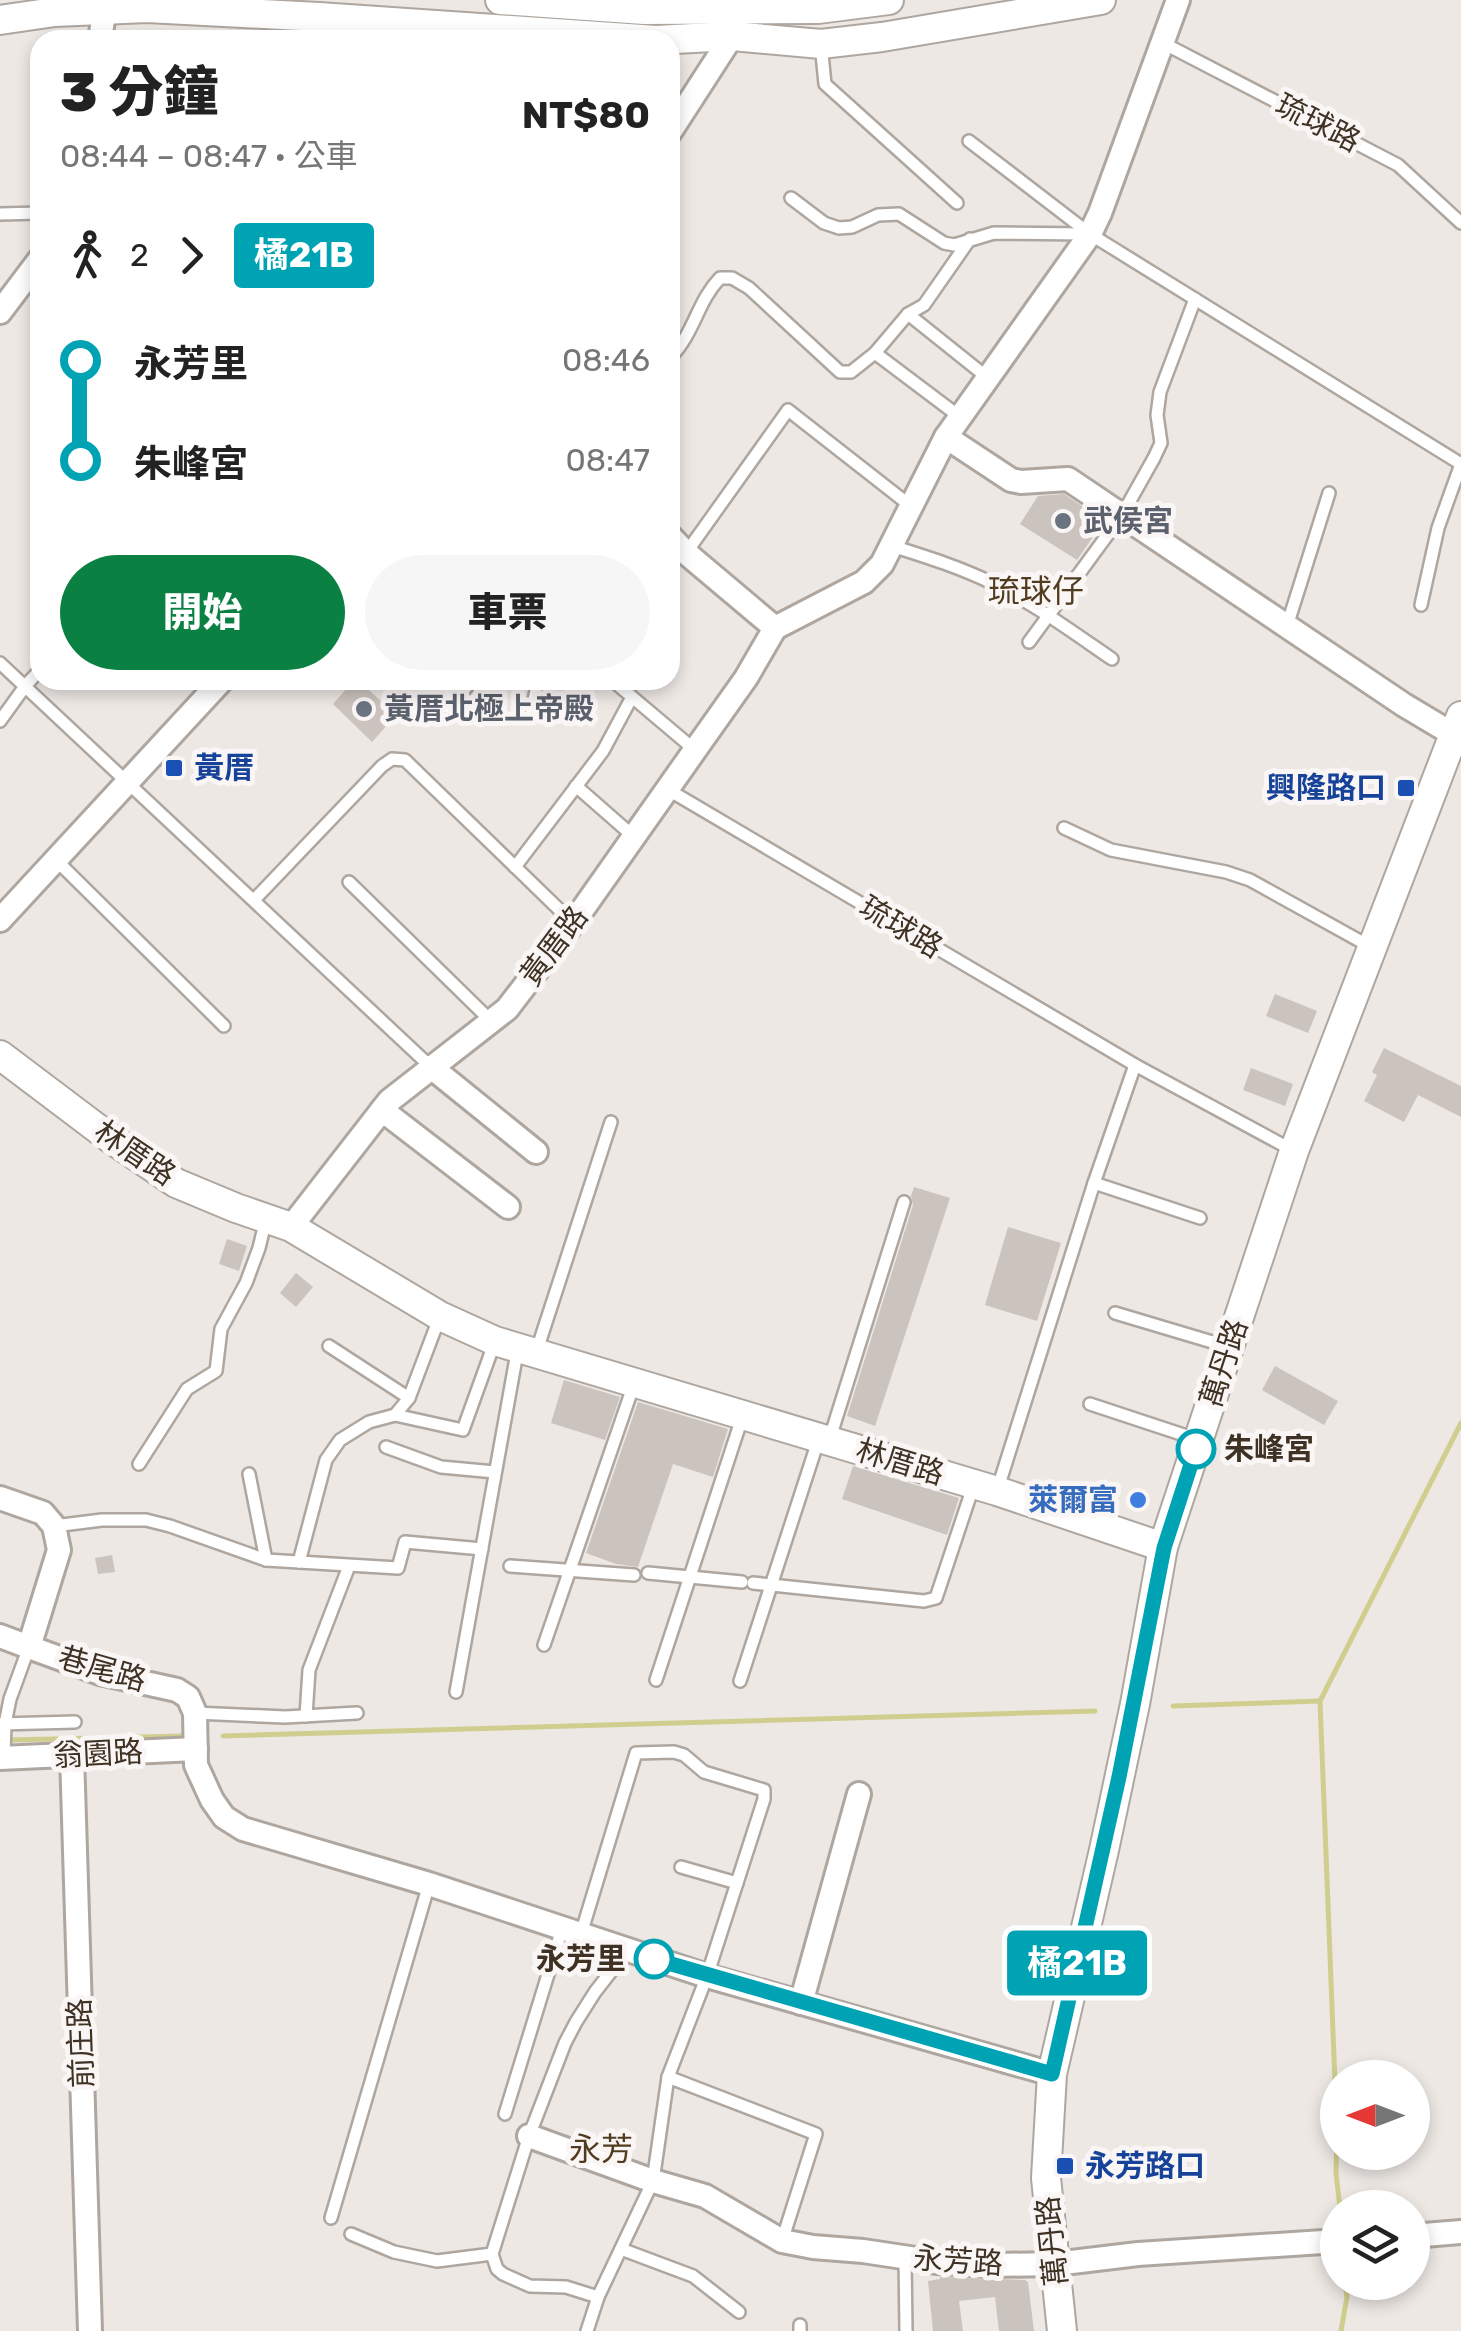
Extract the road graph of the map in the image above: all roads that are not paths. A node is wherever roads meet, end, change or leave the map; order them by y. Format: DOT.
graph roads {
  1 [pos="500,0"];
  2 [pos="890,0"];
  3 [pos="1101,0"];
  4 [pos="1178,0"];
  5 [pos="105,5"];
  6 [pos="0,20"];
  7 [pos="732,22"];
  8 [pos="101,30"];
  9 [pos="510,30"];
  10 [pos="680,34"];
  11 [pos="1162,42"];
  12 [pos="820,44"];
  13 [pos="680,114"];
  14 [pos="969,141"];
  15 [pos="791,198"];
  16 [pos="957,203"];
  17 [pos="30,213"];
  18 [pos="0,214"];
  19 [pos="1461,222"];
  20 [pos="1090,234"];
  21 [pos="970,240"];
  22 [pos="30,272"];
  23 [pos="1196,300"];
  24 [pos="0,312"];
  25 [pos="908,314"];
  26 [pos="680,346"];
  27 [pos="875,353"];
  28 [pos="988,378"];
  29 [pos="960,416"];
  30 [pos="946,438"];
  31 [pos="1461,464"];
  32 [pos="1328,493"];
  33 [pos="912,507"];
  34 [pos="1122,515"];
  35 [pos="680,542"];
  36 [pos="680,546"];
  37 [pos="892,546"];
  38 [pos="1421,604"];
  39 [pos="1048,616"];
  40 [pos="1287,626"];
  41 [pos="775,628"];
  42 [pos="1029,642"];
  43 [pos="1112,659"];
  44 [pos="0,662"];
  45 [pos="30,681"];
  46 [pos="26,685"];
  47 [pos="30,689"];
  48 [pos="31,690"];
  49 [pos="213,690"];
  50 [pos="456,690"];
  51 [pos="536,690"];
  52 [pos="624,690"];
  53 [pos="632,696"];
  54 [pos="446,702"];
  55 [pos="531,716"];
  56 [pos="0,721"];
  57 [pos="1458,730"];
  58 [pos="695,750"];
  59 [pos="128,782"];
  60 [pos="576,786"];
  61 [pos="667,789"];
  62 [pos="1064,828"];
  63 [pos="634,836"];
  64 [pos="56,860"];
  65 [pos="515,866"];
  66 [pos="349,882"];
  67 [pos="254,900"];
  68 [pos="0,920"];
  69 [pos="572,922"];
  70 [pos="1372,948"];
  71 [pos="491,1021"];
  72 [pos="224,1026"];
  73 [pos="0,1055"];
  74 [pos="1136,1066"];
  75 [pos="432,1067"];
  76 [pos="382,1110"];
  77 [pos="611,1122"];
  78 [pos="536,1152"];
  79 [pos="1294,1152"];
  80 [pos="1094,1183"];
  81 [pos="904,1202"];
  82 [pos="508,1207"];
  83 [pos="1200,1218"];
  84 [pos="278,1223"];
  85 [pos="1115,1313"];
  86 [pos="440,1316"];
  87 [pos="329,1346"];
  88 [pos="1229,1346"];
  89 [pos="516,1347"];
  90 [pos="635,1382"];
  91 [pos="409,1398"];
  92 [pos="1090,1404"];
  93 [pos="744,1414"];
  94 [pos="395,1415"];
  95 [pos="824,1439"];
  96 [pos="1199,1440"];
  97 [pos="386,1447"];
  98 [pos="139,1464"];
  99 [pos="496,1472"];
  100 [pos="249,1474"];
  101 [pos="986,1488"];
  102 [pos="0,1498"];
  103 [pos="54,1526"];
  104 [pos="482,1548"];
  105 [pos="1164,1548"];
  106 [pos="266,1560"];
  107 [pos="299,1562"];
  108 [pos="349,1566"];
  109 [pos="510,1566"];
  110 [pos="570,1570"];
  111 [pos="648,1573"];
  112 [pos="634,1576"];
  113 [pos="690,1577"];
  114 [pos="772,1584"];
  115 [pos="0,1636"];
  116 [pos="544,1645"];
  117 [pos="29,1647"];
  118 [pos="656,1680"];
  119 [pos="740,1681"];
  120 [pos="456,1692"];
  121 [pos="194,1713"];
  122 [pos="357,1713"];
  123 [pos="306,1716"];
  124 [pos="75,1722"];
  125 [pos="2,1724"];
  126 [pos="196,1749"];
  127 [pos="72,1756"];
  128 [pos="2,1758"];
  129 [pos="860,1794"];
  130 [pos="681,1867"];
  131 [pos="737,1883"];
  132 [pos="428,1884"];
  133 [pos="572,1932"];
  134 [pos="626,1951"];
  135 [pos="708,1976"];
  136 [pos="801,2003"];
  137 [pos="1052,2074"];
  138 [pos="668,2077"];
  139 [pos="506,2114"];
  140 [pos="529,2136"];
  141 [pos="653,2181"];
  142 [pos="331,2218"];
  143 [pos="1461,2232"];
  144 [pos="351,2234"];
  145 [pos="1430,2235"];
  146 [pos="782,2240"];
  147 [pos="1320,2242"];
  148 [pos="621,2249"];
  149 [pos="492,2254"];
  150 [pos="905,2258"];
  151 [pos="1055,2264"];
  152 [pos="598,2297"];
  153 [pos="739,2312"];
  154 [pos="90,2331"];
  155 [pos="587,2331"];
  156 [pos="906,2331"];
  157 [pos="1062,2331"];
  1 -- 7 [label="street"];
  2 -- 7 [label="street"];
  3 -- 12 [label="street"];
  4 -- 11 [label="street"];
  5 -- 6 [label="street"];
  5 -- 8 [label="street"];
  5 -- 9 [label="street"];
  7 -- 10 [label="street"];
  7 -- 12 [label="street"];
  7 -- 13 [label="street"];
  11 -- 19 [label="lane, 琉球路"];
  11 -- 20 [label="street"];
  12 -- 16 [label="lane"];
  14 -- 20 [label="lane"];
  15 -- 21 [label="lane"];
  17 -- 18 [label="lane"];
  20 -- 21 [label="lane"];
  20 -- 23 [label="lane"];
  20 -- 28 [label="street"];
  21 -- 25 [label="lane"];
  22 -- 24 [label="street"];
  23 -- 31 [label="lane"];
  23 -- 34 [label="lane"];
  25 -- 27 [label="lane"];
  25 -- 28 [label="lane"];
  26 -- 27 [label="lane"];
  27 -- 29 [label="lane"];
  28 -- 29 [label="street"];
  29 -- 30 [label="street"];
  30 -- 33 [label="street"];
  30 -- 34 [label="street"];
  31 -- 38 [label="lane"];
  32 -- 40 [label="lane"];
  33 -- 35 [label="lane"];
  33 -- 37 [label="street"];
  34 -- 39 [label="lane"];
  34 -- 40 [label="street"];
  36 -- 41 [label="street"];
  37 -- 39 [label="lane"];
  37 -- 41 [label="street"];
  39 -- 42 [label="lane"];
  39 -- 43 [label="lane"];
  40 -- 57 [label="street"];
  41 -- 58 [label="street, 黃厝路"];
  44 -- 46 [label="lane"];
  45 -- 46 [label="lane"];
  46 -- 47 [label="lane"];
  46 -- 56 [label="lane"];
  48 -- 59 [label="lane"];
  49 -- 59 [label="street"];
  50 -- 54 [label="street"];
  51 -- 55 [label="lane"];
  52 -- 53 [label="lane"];
  53 -- 58 [label="lane"];
  53 -- 60 [label="lane"];
  57 -- 70 [label="street, 萬丹路"];
  58 -- 61 [label="street, 黃厝路"];
  59 -- 64 [label="street"];
  59 -- 67 [label="lane"];
  60 -- 63 [label="lane"];
  60 -- 65 [label="lane"];
  61 -- 63 [label="street, 黃厝路"];
  61 -- 74 [label="lane, 琉球路"];
  62 -- 70 [label="lane"];
  63 -- 69 [label="street, 黃厝路"];
  64 -- 68 [label="street"];
  64 -- 72 [label="lane"];
  65 -- 67 [label="lane"];
  65 -- 69 [label="lane"];
  66 -- 71 [label="lane"];
  67 -- 75 [label="lane"];
  69 -- 71 [label="street, 黃厝路"];
  70 -- 79 [label="street, 萬丹路"];
  71 -- 75 [label="street, 黃厝路"];
  73 -- 84 [label="street, 林厝路"];
  74 -- 79 [label="lane, 琉球路"];
  74 -- 80 [label="lane"];
  75 -- 76 [label="street, 黃厝路"];
  75 -- 78 [label="street"];
  76 -- 82 [label="street"];
  76 -- 84 [label="street, 黃厝路"];
  77 -- 89 [label="lane"];
  79 -- 88 [label="street, 萬丹路"];
  80 -- 83 [label="lane"];
  80 -- 101 [label="lane"];
  81 -- 95 [label="lane"];
  84 -- 86 [label="street, 林厝路"];
  84 -- 98 [label="lane"];
  85 -- 88 [label="lane"];
  86 -- 89 [label="street, 林厝路"];
  86 -- 91 [label="lane"];
  87 -- 91 [label="lane"];
  88 -- 96 [label="street, 萬丹路"];
  89 -- 90 [label="street, 林厝路"];
  89 -- 94 [label="lane"];
  89 -- 99 [label="lane"];
  90 -- 93 [label="street, 林厝路"];
  90 -- 110 [label="lane"];
  91 -- 94 [label="lane"];
  92 -- 96 [label="lane"];
  93 -- 95 [label="street, 林厝路"];
  93 -- 113 [label="lane"];
  94 -- 107 [label="lane"];
  95 -- 101 [label="street, 林厝路"];
  95 -- 114 [label="lane"];
  96 -- 105 [label="street, 萬丹路"];
  97 -- 99 [label="lane"];
  99 -- 104 [label="lane"];
  100 -- 106 [label="lane"];
  101 -- 105 [label="street, 林厝路"];
  101 -- 114 [label="lane"];
  102 -- 103 [label="street"];
  103 -- 106 [label="lane"];
  103 -- 117 [label="street, 巷尾路"];
  104 -- 108 [label="lane"];
  104 -- 120 [label="lane"];
  105 -- 137 [label="street, 萬丹路"];
  106 -- 107 [label="lane"];
  107 -- 108 [label="lane"];
  108 -- 123 [label="lane"];
  109 -- 110 [label="lane"];
  110 -- 112 [label="lane"];
  110 -- 116 [label="lane"];
  111 -- 113 [label="lane"];
  113 -- 114 [label="lane"];
  113 -- 118 [label="lane"];
  114 -- 119 [label="lane"];
  115 -- 117 [label="street"];
  117 -- 121 [label="street, 巷尾路"];
  117 -- 125 [label="lane"];
  121 -- 123 [label="lane"];
  121 -- 126 [label="street"];
  122 -- 123 [label="lane"];
  124 -- 125 [label="lane"];
  125 -- 128 [label="lane"];
  126 -- 127 [label="street, 翁園路"];
  126 -- 132 [label="street"];
  127 -- 128 [label="street, 翁園路"];
  127 -- 154 [label="street, 前庄路"];
  129 -- 136 [label="street"];
  130 -- 131 [label="lane"];
  131 -- 133 [label="lane"];
  131 -- 135 [label="lane"];
  132 -- 133 [label="street"];
  132 -- 142 [label="lane"];
  133 -- 134 [label="street"];
  133 -- 139 [label="lane"];
  134 -- 135 [label="street"];
  134 -- 140 [label="lane"];
  135 -- 136 [label="street"];
  135 -- 138 [label="lane"];
  136 -- 137 [label="street"];
  137 -- 151 [label="street, 萬丹路"];
  138 -- 141 [label="lane"];
  138 -- 146 [label="lane"];
  140 -- 141 [label="street, 永芳路"];
  140 -- 149 [label="lane"];
  141 -- 146 [label="street, 永芳路"];
  141 -- 148 [label="lane"];
  143 -- 145 [label="street"];
  144 -- 149 [label="lane"];
  146 -- 150 [label="street, 永芳路"];
  147 -- 151 [label="street, 永芳路"];
  148 -- 152 [label="lane"];
  148 -- 153 [label="lane"];
  149 -- 152 [label="lane"];
  150 -- 151 [label="street, 永芳路"];
  150 -- 156 [label="lane"];
  151 -- 157 [label="street, 萬丹路"];
  152 -- 155 [label="lane"];
}
